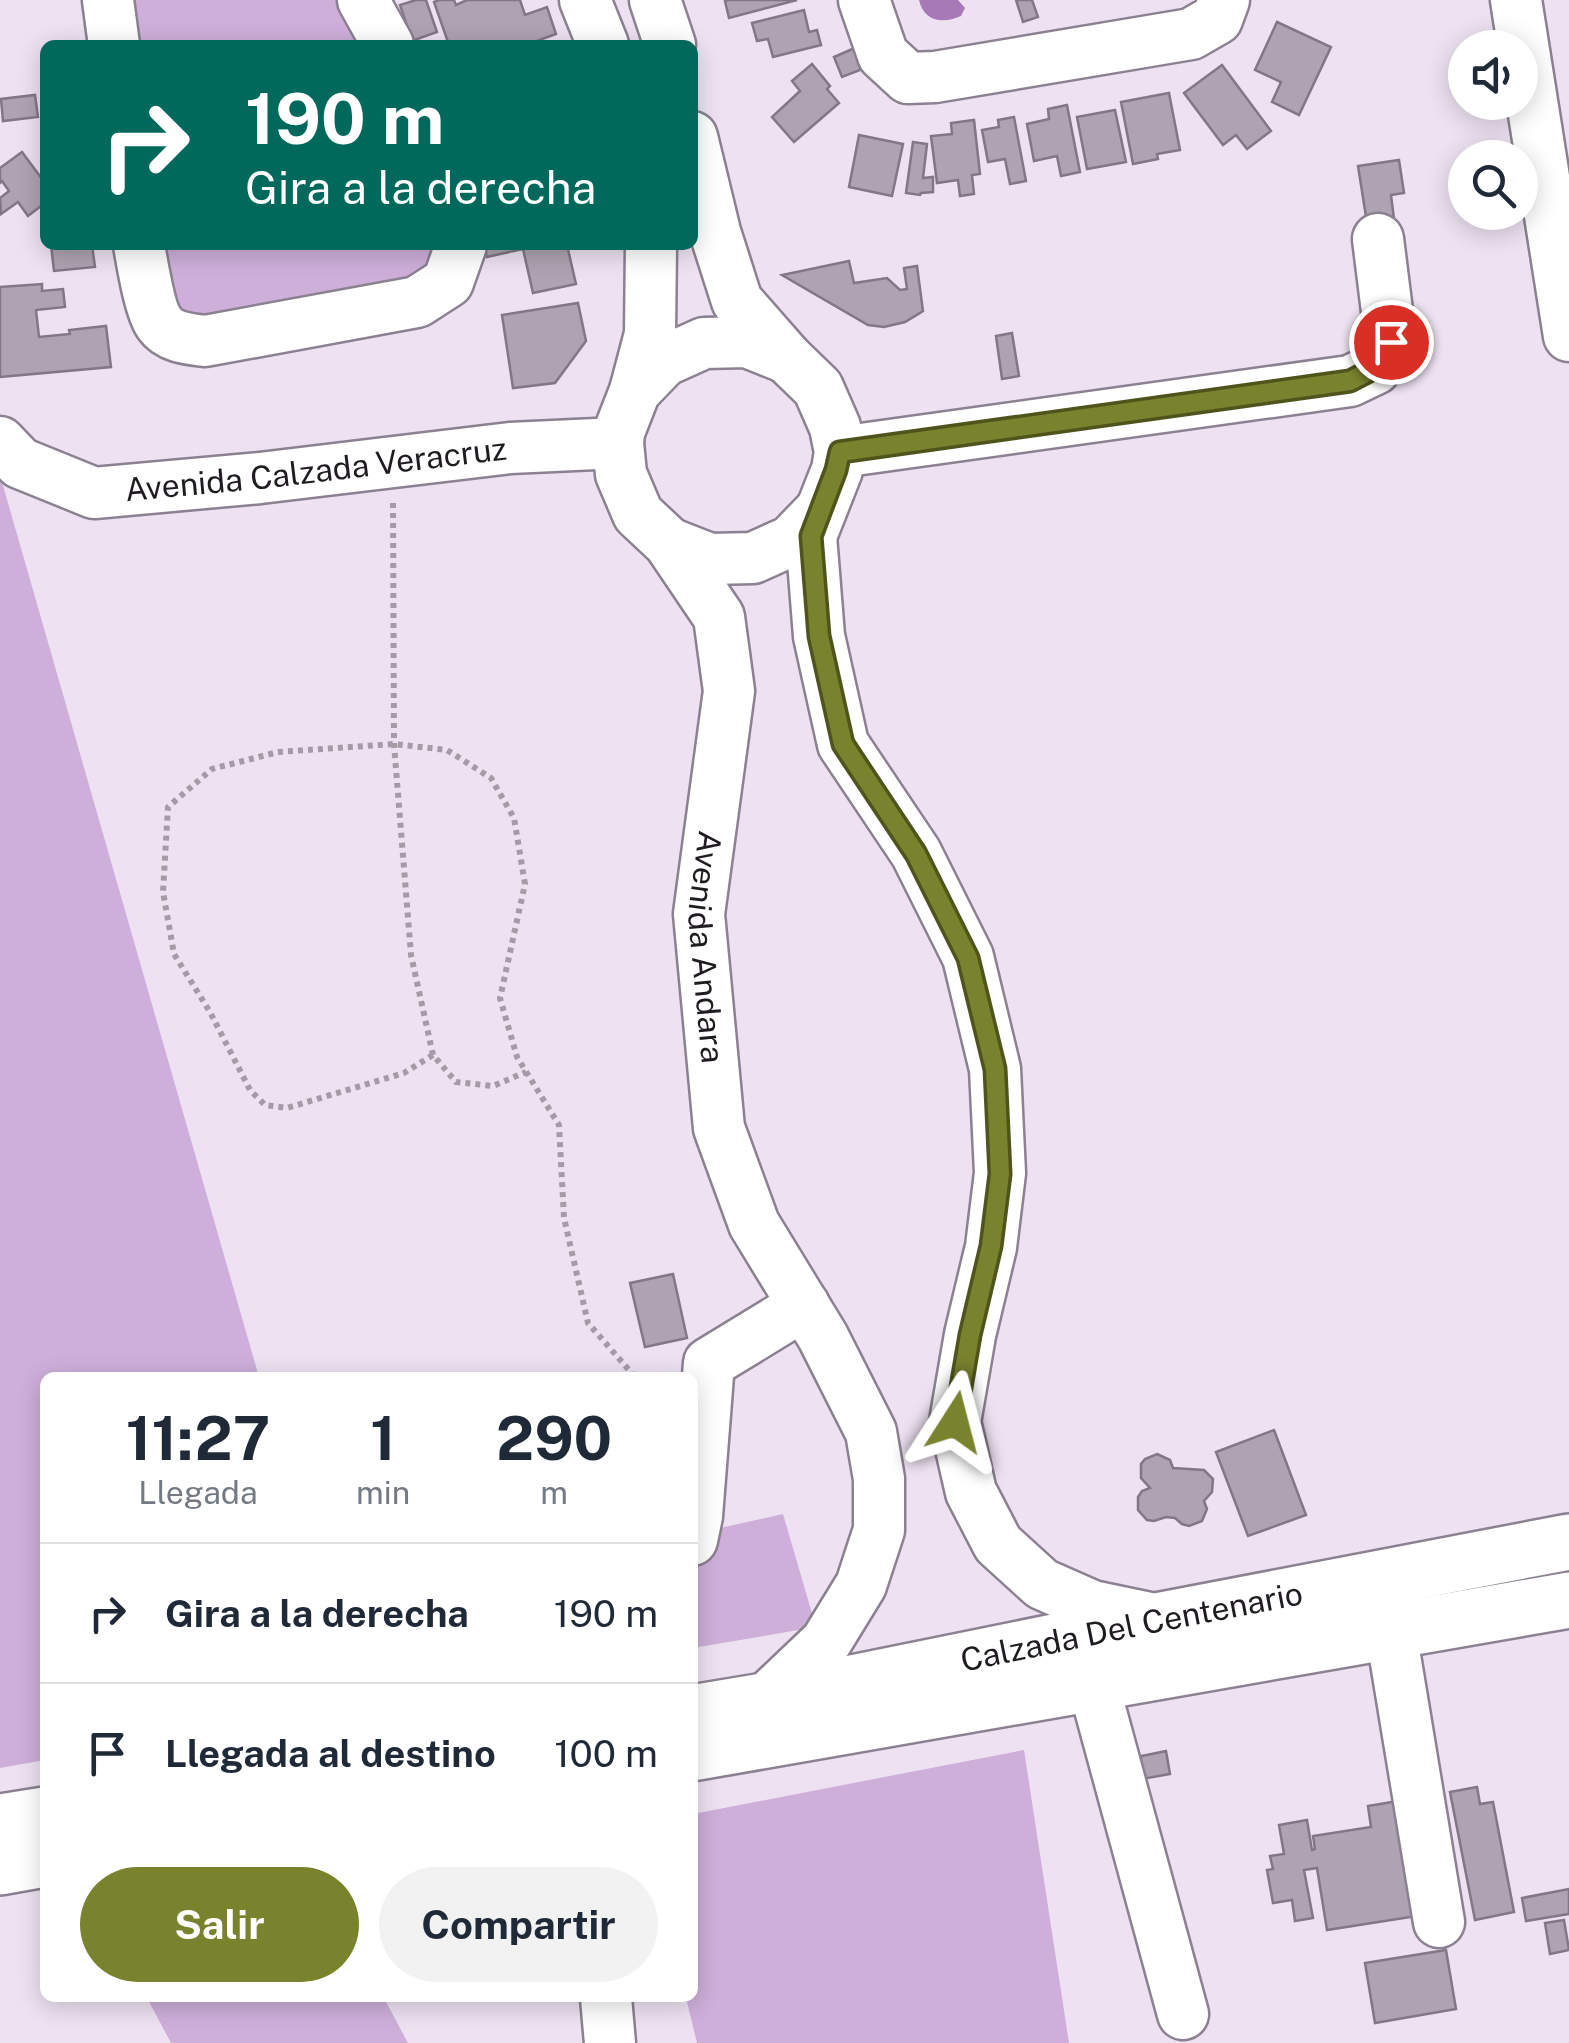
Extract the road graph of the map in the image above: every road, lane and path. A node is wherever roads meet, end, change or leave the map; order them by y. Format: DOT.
graph roads {
  1 [pos="108,0"];
  2 [pos="363,0"];
  3 [pos="584,0"];
  4 [pos="655,0"];
  5 [pos="864,0"];
  6 [pos="1516,0"];
  7 [pos="1220,9"];
  8 [pos="113,40"];
  9 [pos="385,40"];
  10 [pos="601,40"];
  11 [pos="668,40"];
  12 [pos="698,162"];
  13 [pos="1378,239"];
  14 [pos="140,250"];
  15 [pos="459,250"];
  16 [pos="651,250"];
  17 [pos="1569,336"];
  18 [pos="787,358"];
  19 [pos="635,392"];
  20 [pos="618,442"];
  21 [pos="840,452"];
  22 [pos="10,453"];
  23 [pos="393,460"];
  24 [pos="821,510"];
  25 [pos="669,543"];
  26 [pos="394,744"];
  27 [pos="433,1055"];
  28 [pos="526,1072"];
  29 [pos="804,1306"];
  30 [pos="631,1372"];
  31 [pos="698,1516"];
  32 [pos="1569,1542"];
  33 [pos="1569,1600"];
  34 [pos="1162,1620"];
  35 [pos="1391,1632"];
  36 [pos="1094,1684"];
  37 [pos="764,1701"];
  38 [pos="698,1711"];
  39 [pos="698,1752"];
  40 [pos="40,1816"];
  41 [pos="0,1822"];
  42 [pos="40,1860"];
  43 [pos="0,1867"];
  44 [pos="1438,1922"];
  45 [pos="606,2002"];
  46 [pos="1183,2014"];
  47 [pos="610,2043"];
  1 -- 8 [label="street"];
  2 -- 9 [label="street"];
  3 -- 10 [label="street"];
  4 -- 11 [label="street"];
  5 -- 7 [label="street"];
  6 -- 17 [label="street"];
  12 -- 18 [label="street"];
  13 -- 21 [label="street"];
  14 -- 15 [label="street"];
  16 -- 19 [label="street"];
  18 -- 19 [label="street"];
  18 -- 21 [label="street"];
  19 -- 20 [label="street"];
  20 -- 23 [label="street, Avenida Calzada Veracruz"];
  20 -- 25 [label="street, Avenida Andara"];
  21 -- 24 [label="street"];
  22 -- 23 [label="street, Avenida Calzada Veracruz"];
  23 -- 26 [label="path"];
  24 -- 25 [label="street"];
  24 -- 34 [label="street"];
  25 -- 29 [label="street, Avenida Andara"];
  26 -- 27 [label="path"];
  26 -- 27 [label="path"];
  26 -- 28 [label="path"];
  27 -- 28 [label="path"];
  28 -- 30 [label="path"];
  29 -- 31 [label="street"];
  29 -- 37 [label="street, Avenida Andara"];
  32 -- 34 [label="main road, Calzada Del Centenario"];
  33 -- 35 [label="main road, Calzada Del Centenario"];
  34 -- 37 [label="main road, Calzada Del Centenario"];
  35 -- 36 [label="main road, Calzada Del Centenario"];
  35 -- 44 [label="street"];
  36 -- 39 [label="main road, Calzada Del Centenario"];
  36 -- 46 [label="street"];
  37 -- 38 [label="main road, Calzada Del Centenario"];
  40 -- 41 [label="main road"];
  42 -- 43 [label="main road"];
  45 -- 47 [label="street"];
}
